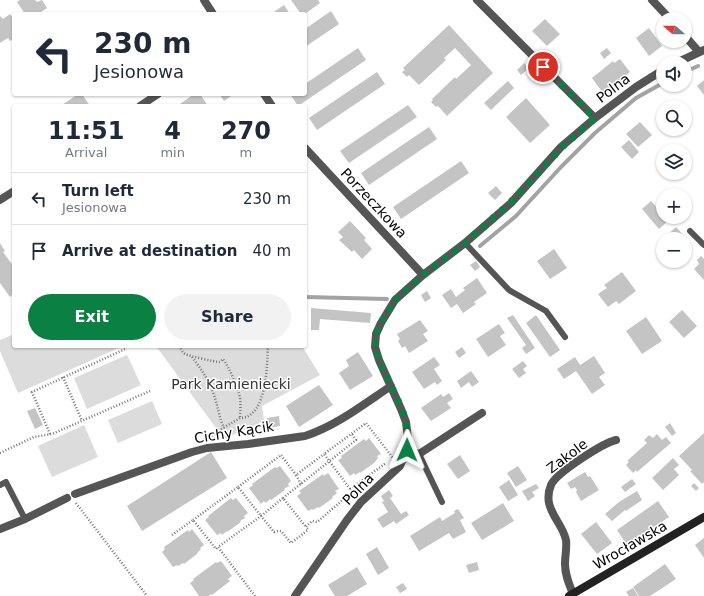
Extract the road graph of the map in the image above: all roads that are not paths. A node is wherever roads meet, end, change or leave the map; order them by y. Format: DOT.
graph roads {
  1 [pos="204,0"];
  2 [pos="477,0"];
  3 [pos="652,0"];
  4 [pos="211,12"];
  5 [pos="663,12"];
  6 [pos="692,43"];
  7 [pos="702,53"];
  8 [pos="692,57"];
  9 [pos="656,74"];
  10 [pos="155,96"];
  11 [pos="143,104"];
  12 [pos="595,118"];
  13 [pos="307,150"];
  14 [pos="12,192"];
  15 [pos="0,200"];
  16 [pos="690,231"];
  17 [pos="465,243"];
  18 [pos="704,245"];
  19 [pos="423,275"];
  20 [pos="565,337"];
  21 [pos="391,386"];
  22 [pos="482,413"];
  23 [pos="616,440"];
  24 [pos="407,450"];
  25 [pos="419,454"];
  26 [pos="0,485"];
  27 [pos="67,498"];
  28 [pos="75,498"];
  29 [pos="442,502"];
  30 [pos="704,517"];
  31 [pos="24,519"];
  32 [pos="0,529"];
  33 [pos="571,595"];
  34 [pos="295,596"];
  1 -- 4 [label="street"];
  2 -- 12 [label="street"];
  3 -- 5 [label="street"];
  6 -- 7 [label="street"];
  7 -- 8 [label="street"];
  9 -- 12 [label="street, Polna"];
  10 -- 11 [label="street"];
  12 -- 17 [label="street, Polna"];
  13 -- 19 [label="street, Porzeczkowa"];
  14 -- 15 [label="street"];
  16 -- 18 [label="lane"];
  17 -- 19 [label="street, Polna"];
  17 -- 20 [label="lane"];
  19 -- 21 [label="street, Polna"];
  21 -- 24 [label="street, Polna"];
  21 -- 28 [label="street, Cichy Kącik"];
  22 -- 25 [label="street"];
  23 -- 33 [label="street, Zakole"];
  24 -- 25 [label="street"];
  24 -- 34 [label="street, Polna"];
  25 -- 29 [label="lane"];
  26 -- 31 [label="lane"];
  27 -- 31 [label="street"];
  30 -- 33 [label="main road, Wrocławska"];
  31 -- 32 [label="street"];
}
